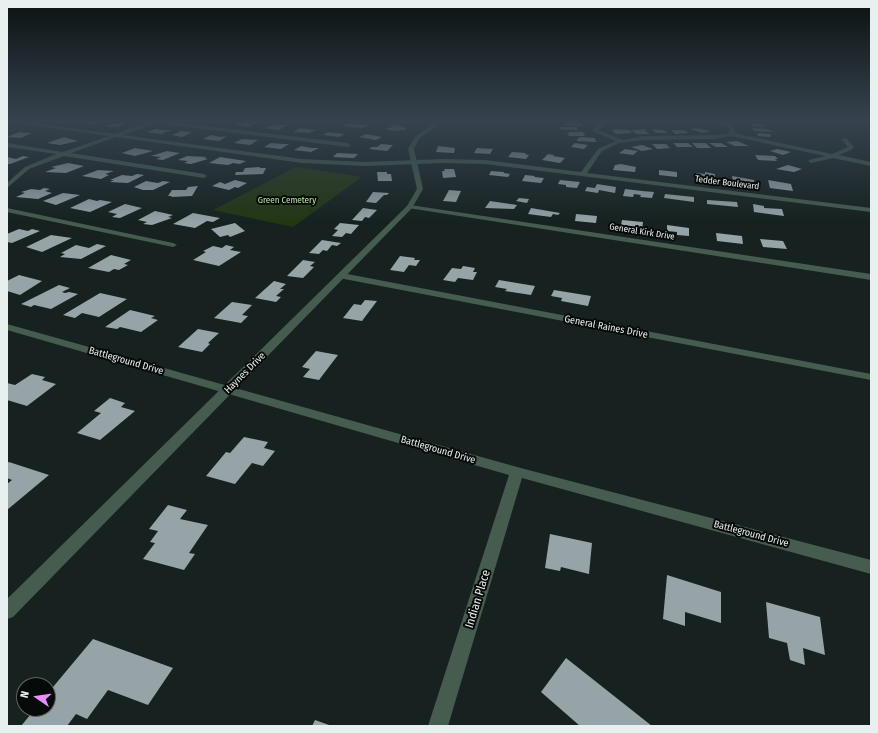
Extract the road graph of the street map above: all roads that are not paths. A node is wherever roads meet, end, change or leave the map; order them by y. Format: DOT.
graph roads {
  1 [pos="59,155"];
  2 [pos="78,155"];
  3 [pos="264,155"];
  4 [pos="412,155"];
  5 [pos="596,155"];
  6 [pos="828,155"];
  7 [pos="832,156"];
  8 [pos="811,161"];
  9 [pos="414,162"];
  10 [pos="871,164"];
  11 [pos="583,174"];
  12 [pos="204,176"];
  13 [pos="7,186"];
  14 [pos="410,207"];
  15 [pos="7,210"];
  16 [pos="871,210"];
  17 [pos="173,245"];
  18 [pos="342,276"];
  19 [pos="871,277"];
  20 [pos="7,327"];
  21 [pos="871,377"];
  22 [pos="227,390"];
  23 [pos="518,472"];
  24 [pos="871,567"];
  25 [pos="7,611"];
  26 [pos="438,726"];
  1 -- 13 [label="street"];
  2 -- 12 [label="street"];
  3 -- 9 [label="street, Tedder Boulevard"];
  4 -- 9 [label="street, Haynes Drive"];
  5 -- 11 [label="street"];
  6 -- 7 [label="street"];
  7 -- 8 [label="street"];
  7 -- 10 [label="street"];
  9 -- 11 [label="street, Tedder Boulevard"];
  9 -- 14 [label="street, Haynes Drive"];
  11 -- 16 [label="street, Tedder Boulevard"];
  14 -- 18 [label="street, Haynes Drive"];
  14 -- 19 [label="street, General Kirk Drive"];
  15 -- 17 [label="street"];
  18 -- 21 [label="street, General Raines Drive"];
  18 -- 22 [label="street, Haynes Drive"];
  20 -- 22 [label="street, Battleground Drive"];
  22 -- 23 [label="street, Battleground Drive"];
  22 -- 25 [label="street, Haynes Drive"];
  23 -- 24 [label="street, Battleground Drive"];
  23 -- 26 [label="street, Indian Place"];
}
